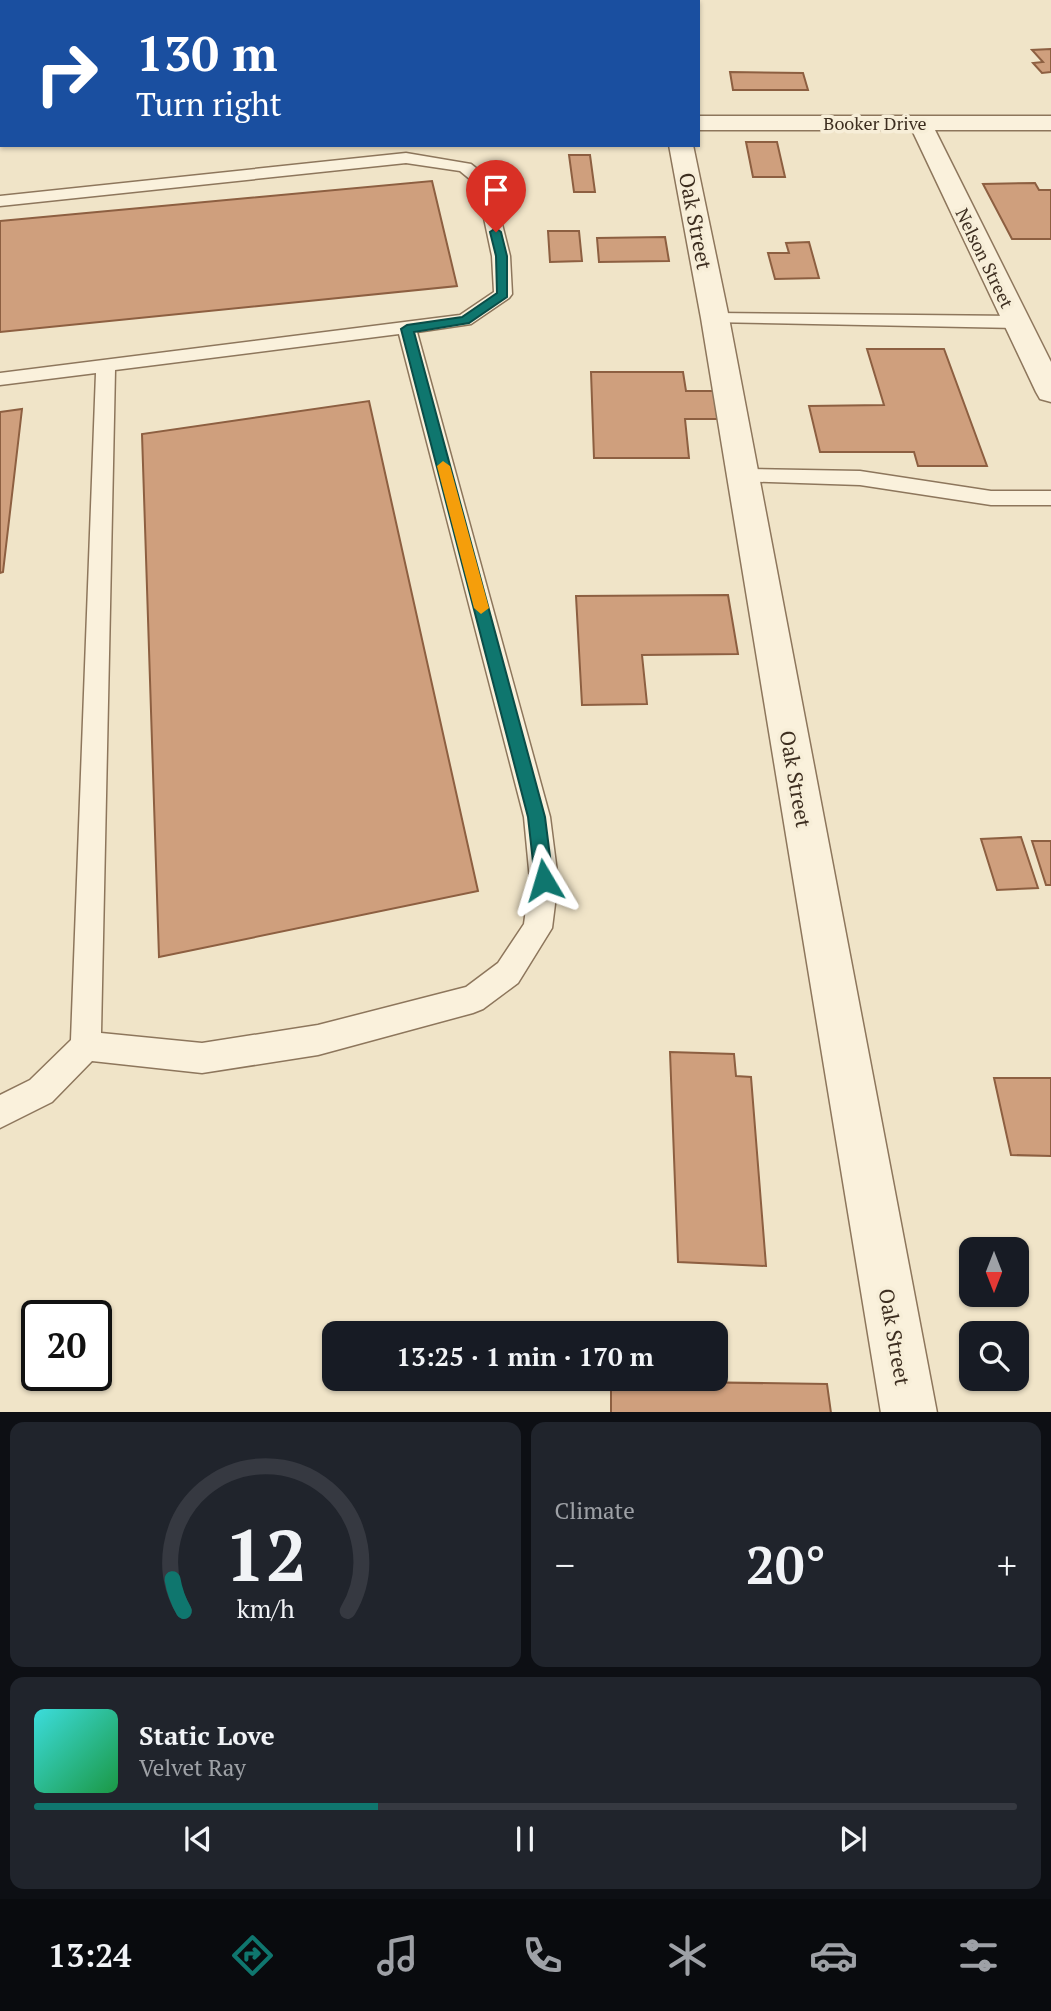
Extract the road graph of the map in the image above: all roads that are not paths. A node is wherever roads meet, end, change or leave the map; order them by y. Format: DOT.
graph roads {
  1 [pos="700,123"];
  2 [pos="920,123"];
  3 [pos="1051,123"];
  4 [pos="681,147"];
  5 [pos="0,201"];
  6 [pos="715,318"];
  7 [pos="1017,322"];
  8 [pos="407,329"];
  9 [pos="106,366"];
  10 [pos="0,379"];
  11 [pos="1051,392"];
  12 [pos="743,476"];
  13 [pos="1051,498"];
  14 [pos="86,1046"];
  15 [pos="0,1112"];
  16 [pos="909,1412"];
  1 -- 2 [label="street, Booker Drive"];
  2 -- 3 [label="street, Booker Drive"];
  2 -- 7 [label="street, Nelson Street"];
  4 -- 6 [label="street, Oak Street"];
  5 -- 8 [label="lane"];
  6 -- 7 [label="lane"];
  6 -- 12 [label="street, Oak Street"];
  7 -- 11 [label="street, Nelson Street"];
  8 -- 9 [label="lane"];
  8 -- 14 [label="lane"];
  9 -- 10 [label="lane"];
  9 -- 14 [label="lane"];
  12 -- 13 [label="lane"];
  12 -- 16 [label="street, Oak Street"];
  14 -- 15 [label="lane"];
}
